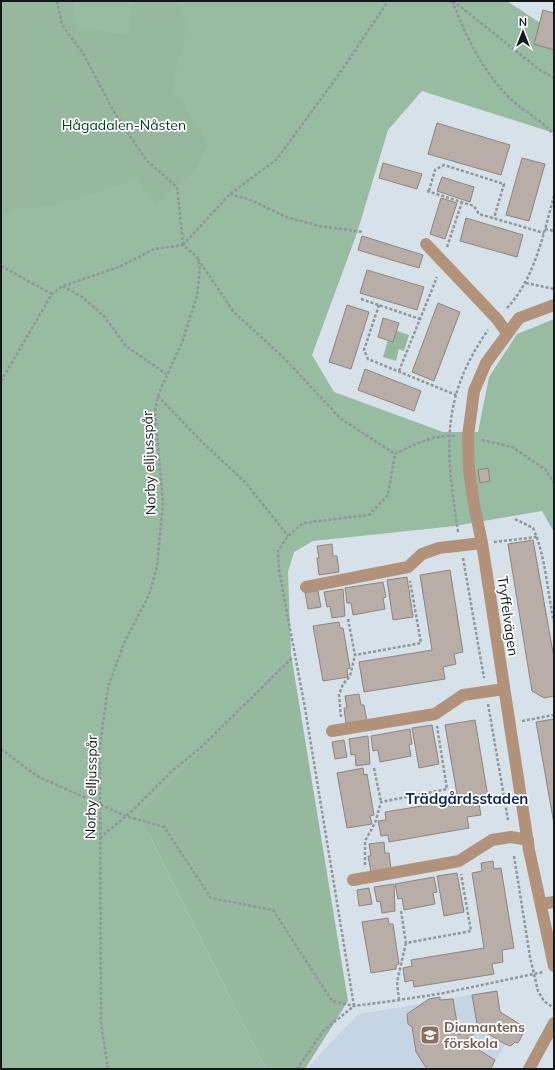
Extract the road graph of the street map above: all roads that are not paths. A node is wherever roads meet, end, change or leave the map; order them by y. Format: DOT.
graph roads {
  1 [pos="426,244"];
  2 [pos="553,303"];
  3 [pos="507,333"];
  4 [pos="482,543"];
  5 [pos="306,587"];
  6 [pos="504,689"];
  7 [pos="338,730"];
  8 [pos="528,840"];
  9 [pos="353,880"];
  10 [pos="554,902"];
  11 [pos="541,904"];
  12 [pos="551,968"];
  13 [pos="552,1030"];
  14 [pos="529,1069"];
  1 -- 3 [label="street"];
  2 -- 3 [label="street, Tryffelvägen"];
  3 -- 4 [label="street, Tryffelvägen"];
  4 -- 5 [label="street"];
  4 -- 6 [label="street, Tryffelvägen"];
  6 -- 7 [label="street"];
  6 -- 8 [label="street, Tryffelvägen"];
  8 -- 9 [label="street"];
  8 -- 11 [label="street, Tryffelvägen"];
  10 -- 11 [label="street"];
  11 -- 12 [label="street, Tryffelvägen"];
  13 -- 14 [label="street"];
}
